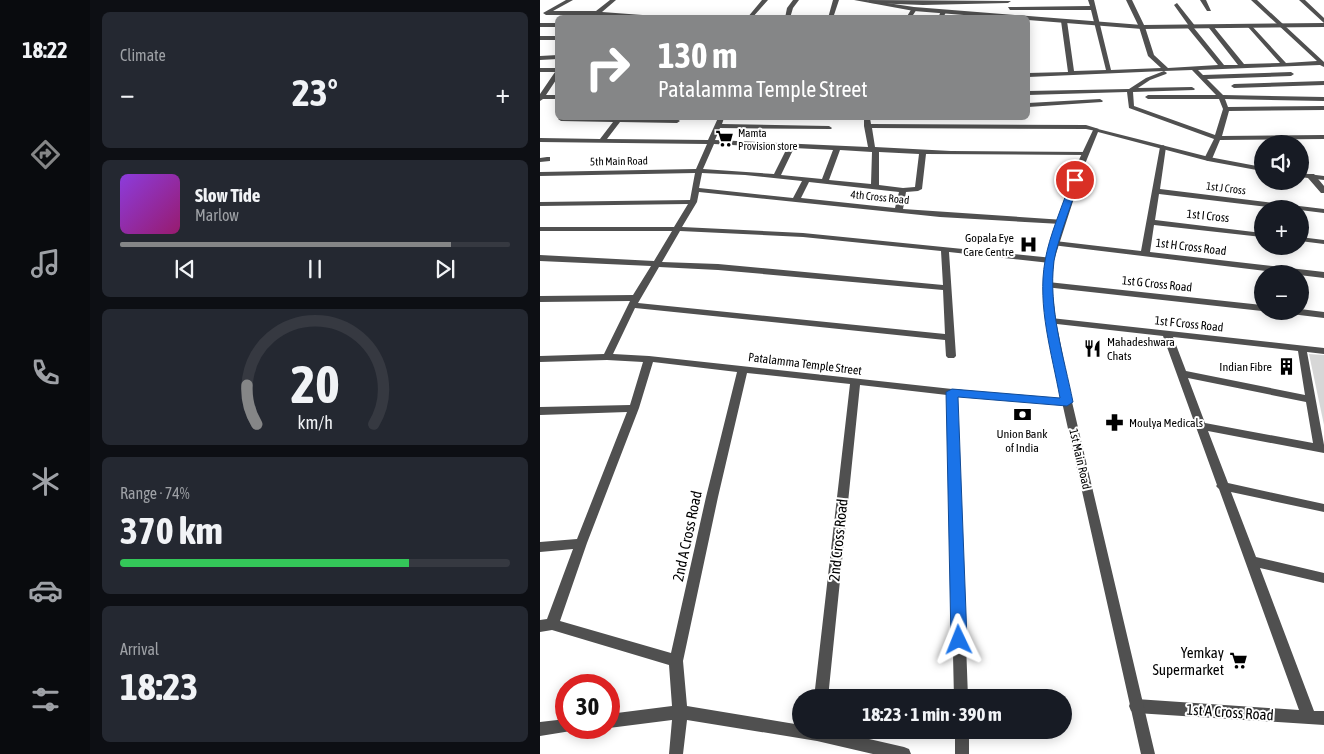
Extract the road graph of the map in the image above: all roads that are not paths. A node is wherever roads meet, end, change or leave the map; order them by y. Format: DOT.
graph roads {
  1 [pos="570,0"];
  2 [pos="613,0"];
  3 [pos="765,0"];
  4 [pos="796,0"];
  5 [pos="836,0"];
  6 [pos="857,0"];
  7 [pos="1008,0"];
  8 [pos="1091,0"];
  9 [pos="1129,0"];
  10 [pos="1203,0"];
  11 [pos="1254,0"];
  12 [pos="1302,0"];
  13 [pos="905,1"];
  14 [pos="882,2"];
  15 [pos="958,2"];
  16 [pos="1177,5"];
  17 [pos="604,7"];
  18 [pos="540,8"];
  19 [pos="556,8"];
  20 [pos="620,8"];
  21 [pos="635,8"];
  22 [pos="1010,8"];
  23 [pos="1093,8"];
  24 [pos="914,9"];
  25 [pos="1209,10"];
  26 [pos="1313,10"];
  27 [pos="1324,10"];
  28 [pos="546,13"];
  29 [pos="962,13"];
  30 [pos="630,14"];
  31 [pos="595,15"];
  32 [pos="640,15"];
  33 [pos="752,15"];
  34 [pos="789,15"];
  35 [pos="831,15"];
  36 [pos="910,15"];
  37 [pos="942,15"];
  38 [pos="980,15"];
  39 [pos="1015,15"];
  40 [pos="540,16"];
  41 [pos="1030,18"];
  42 [pos="1064,22"];
  43 [pos="1324,23"];
  44 [pos="1097,24"];
  45 [pos="540,25"];
  46 [pos="555,25"];
  47 [pos="1283,25"];
  48 [pos="1250,26"];
  49 [pos="1142,27"];
  50 [pos="1191,27"];
  51 [pos="1211,27"];
  52 [pos="540,38"];
  53 [pos="555,38"];
  54 [pos="555,57"];
  55 [pos="540,58"];
  56 [pos="1323,64"];
  57 [pos="1282,65"];
  58 [pos="1242,66"];
  59 [pos="1222,67"];
  60 [pos="1193,68"];
  61 [pos="540,70"];
  62 [pos="1167,70"];
  63 [pos="555,71"];
  64 [pos="1109,72"];
  65 [pos="1071,74"];
  66 [pos="1030,75"];
  67 [pos="555,76"];
  68 [pos="1202,77"];
  69 [pos="1324,83"];
  70 [pos="1234,86"];
  71 [pos="1192,89"];
  72 [pos="1039,92"];
  73 [pos="1061,92"];
  74 [pos="1030,93"];
  75 [pos="1130,94"];
  76 [pos="555,97"];
  77 [pos="1221,97"];
  78 [pos="541,98"];
  79 [pos="1324,99"];
  80 [pos="1100,101"];
  81 [pos="1066,103"];
  82 [pos="1044,104"];
  83 [pos="1030,105"];
  84 [pos="1324,108"];
  85 [pos="1226,109"];
  86 [pos="618,120"];
  87 [pos="720,120"];
  88 [pos="867,120"];
  89 [pos="677,121"];
  90 [pos="718,126"];
  91 [pos="867,126"];
  92 [pos="829,128"];
  93 [pos="1096,129"];
  94 [pos="1324,137"];
  95 [pos="1218,138"];
  96 [pos="540,140"];
  97 [pos="602,140"];
  98 [pos="712,142"];
  99 [pos="791,146"];
  100 [pos="838,147"];
  101 [pos="1163,147"];
  102 [pos="872,149"];
  103 [pos="923,151"];
  104 [pos="1085,153"];
  105 [pos="1208,159"];
  106 [pos="1254,168"];
  107 [pos="699,171"];
  108 [pos="1324,173"];
  109 [pos="540,174"];
  110 [pos="1309,174"];
  111 [pos="777,176"];
  112 [pos="1309,176"];
  113 [pos="1312,176"];
  114 [pos="1324,178"];
  115 [pos="807,179"];
  116 [pos="825,181"];
  117 [pos="875,186"];
  118 [pos="697,190"];
  119 [pos="903,190"];
  120 [pos="1155,191"];
  121 [pos="1324,191"];
  122 [pos="796,200"];
  123 [pos="694,202"];
  124 [pos="540,204"];
  125 [pos="899,210"];
  126 [pos="1324,211"];
  127 [pos="1061,222"];
  128 [pos="1150,222"];
  129 [pos="540,229"];
  130 [pos="678,229"];
  131 [pos="1254,234"];
  132 [pos="1309,240"];
  133 [pos="1324,242"];
  134 [pos="1054,243"];
  135 [pos="945,250"];
  136 [pos="1145,254"];
  137 [pos="540,258"];
  138 [pos="1050,260"];
  139 [pos="658,263"];
  140 [pos="1324,275"];
  141 [pos="1048,285"];
  142 [pos="947,288"];
  143 [pos="540,298"];
  144 [pos="634,302"];
  145 [pos="1254,307"];
  146 [pos="1309,313"];
  147 [pos="1324,315"];
  148 [pos="1051,321"];
  149 [pos="1167,334"];
  150 [pos="949,337"];
  151 [pos="1302,349"];
  152 [pos="1324,352"];
  153 [pos="951,356"];
  154 [pos="607,357"];
  155 [pos="540,359"];
  156 [pos="649,359"];
  157 [pos="743,369"];
  158 [pos="1181,374"];
  159 [pos="856,382"];
  160 [pos="952,392"];
  161 [pos="1309,399"];
  162 [pos="1067,402"];
  163 [pos="634,408"];
  164 [pos="541,414"];
  165 [pos="1200,426"];
  166 [pos="1321,448"];
  167 [pos="1222,486"];
  168 [pos="1324,508"];
  169 [pos="581,543"];
  170 [pos="540,547"];
  171 [pos="1250,561"];
  172 [pos="1324,578"];
  173 [pos="546,625"];
  174 [pos="676,661"];
  175 [pos="822,689"];
  176 [pos="961,689"];
  177 [pos="1136,706"];
  178 [pos="680,712"];
  179 [pos="1317,718"];
  180 [pos="620,720"];
  181 [pos="555,727"];
  182 [pos="792,728"];
  183 [pos="540,729"];
  184 [pos="845,739"];
  185 [pos="962,739"];
  186 [pos="676,754"];
  187 [pos="904,754"];
  188 [pos="962,754"];
  189 [pos="1148,754"];
  1 -- 19 [label="street"];
  2 -- 17 [label="street"];
  3 -- 33 [label="street"];
  4 -- 34 [label="street"];
  5 -- 35 [label="street"];
  6 -- 14 [label="street"];
  7 -- 15 [label="street"];
  7 -- 22 [label="street"];
  8 -- 23 [label="street"];
  9 -- 49 [label="street"];
  10 -- 25 [label="street"];
  11 -- 47 [label="street"];
  12 -- 26 [label="street"];
  13 -- 14 [label="street"];
  13 -- 15 [label="street"];
  14 -- 24 [label="street"];
  15 -- 29 [label="street"];
  16 -- 50 [label="street"];
  17 -- 20 [label="street"];
  17 -- 31 [label="street"];
  18 -- 19 [label="street"];
  19 -- 28 [label="street"];
  21 -- 30 [label="street"];
  22 -- 23 [label="street"];
  22 -- 39 [label="street"];
  23 -- 44 [label="street"];
  24 -- 36 [label="street"];
  24 -- 37 [label="street"];
  26 -- 27 [label="street"];
  26 -- 43 [label="street"];
  28 -- 31 [label="street"];
  28 -- 40 [label="street"];
  29 -- 37 [label="street"];
  29 -- 38 [label="street"];
  30 -- 31 [label="street"];
  30 -- 32 [label="street"];
  41 -- 42 [label="street"];
  42 -- 44 [label="street"];
  42 -- 65 [label="street"];
  43 -- 47 [label="street"];
  44 -- 49 [label="street"];
  44 -- 64 [label="street"];
  45 -- 46 [label="street"];
  47 -- 48 [label="street"];
  47 -- 56 [label="street"];
  48 -- 51 [label="street"];
  48 -- 57 [label="street"];
  49 -- 50 [label="street"];
  49 -- 62 [label="street"];
  50 -- 51 [label="street"];
  50 -- 59 [label="street"];
  51 -- 58 [label="street"];
  52 -- 53 [label="street"];
  54 -- 55 [label="street"];
  56 -- 57 [label="street"];
  57 -- 58 [label="street"];
  57 -- 68 [label="street"];
  58 -- 59 [label="street"];
  59 -- 60 [label="street"];
  60 -- 62 [label="street"];
  60 -- 68 [label="street"];
  61 -- 63 [label="street"];
  62 -- 64 [label="street"];
  62 -- 75 [label="street"];
  64 -- 65 [label="street"];
  65 -- 66 [label="street"];
  67 -- 78 [label="street"];
  68 -- 77 [label="street"];
  69 -- 70 [label="street"];
  71 -- 75 [label="street"];
  72 -- 73 [label="street"];
  72 -- 74 [label="street"];
  72 -- 82 [label="street"];
  73 -- 75 [label="street"];
  73 -- 81 [label="street"];
  75 -- 77 [label="street"];
  75 -- 95 [label="street"];
  76 -- 78 [label="street"];
  77 -- 79 [label="street"];
  77 -- 85 [label="street"];
  80 -- 81 [label="street"];
  81 -- 82 [label="street"];
  82 -- 83 [label="street"];
  84 -- 85 [label="street"];
  85 -- 95 [label="street"];
  86 -- 89 [label="street"];
  86 -- 97 [label="street"];
  87 -- 90 [label="street"];
  88 -- 91 [label="street"];
  90 -- 92 [label="street"];
  90 -- 98 [label="street"];
  91 -- 93 [label="street"];
  91 -- 102 [label="street"];
  93 -- 101 [label="street"];
  93 -- 104 [label="street, 1st Main Road"];
  94 -- 95 [label="street"];
  95 -- 105 [label="street"];
  96 -- 97 [label="street"];
  97 -- 98 [label="street"];
  98 -- 99 [label="street"];
  98 -- 107 [label="street"];
  99 -- 100 [label="street"];
  99 -- 111 [label="street"];
  100 -- 102 [label="street"];
  100 -- 116 [label="street"];
  101 -- 105 [label="street"];
  101 -- 120 [label="street"];
  102 -- 103 [label="street"];
  102 -- 117 [label="street"];
  103 -- 104 [label="street"];
  103 -- 119 [label="street"];
  104 -- 127 [label="street, 1st Main Road"];
  105 -- 106 [label="street"];
  107 -- 109 [label="street, 5th Main Road"];
  107 -- 111 [label="street, 5th Main Road"];
  107 -- 118 [label="street"];
  108 -- 110 [label="street"];
  111 -- 115 [label="street, 5th Main Road"];
  112 -- 113 [label="street"];
  113 -- 114 [label="street"];
  113 -- 121 [label="street"];
  115 -- 116 [label="street, 5th Main Road"];
  115 -- 122 [label="street"];
  116 -- 117 [label="street, 5th Main Road"];
  117 -- 119 [label="street, 5th Main Road"];
  118 -- 122 [label="street, 4th Cross Road"];
  118 -- 123 [label="street"];
  119 -- 125 [label="street"];
  120 -- 126 [label="street, 1st J Cross"];
  120 -- 128 [label="street"];
  122 -- 125 [label="street, 4th Cross Road"];
  123 -- 124 [label="street"];
  123 -- 130 [label="street"];
  125 -- 127 [label="street, 4th Cross Road"];
  127 -- 134 [label="street, 1st Main Road"];
  128 -- 131 [label="street, 1st I Cross"];
  128 -- 136 [label="street"];
  129 -- 130 [label="street"];
  130 -- 135 [label="street"];
  130 -- 139 [label="street"];
  132 -- 133 [label="street"];
  134 -- 136 [label="street, 1st H Cross Road"];
  134 -- 138 [label="street, 1st Main Road"];
  135 -- 138 [label="street"];
  135 -- 142 [label="street"];
  136 -- 140 [label="street, 1st H Cross Road"];
  137 -- 139 [label="street"];
  138 -- 141 [label="street, 1st Main Road"];
  139 -- 142 [label="street"];
  139 -- 144 [label="street"];
  141 -- 145 [label="street, 1st G Cross Road"];
  141 -- 148 [label="street, 1st Main Road"];
  142 -- 150 [label="street"];
  143 -- 144 [label="street"];
  144 -- 150 [label="street"];
  144 -- 154 [label="street"];
  146 -- 147 [label="street"];
  148 -- 149 [label="street, 1st F Cross Road"];
  148 -- 162 [label="street, 1st Main Road"];
  149 -- 151 [label="street, 1st F Cross Road"];
  149 -- 158 [label="street"];
  150 -- 153 [label="street"];
  151 -- 152 [label="street, 1st F Cross Road"];
  151 -- 161 [label="street"];
  154 -- 155 [label="street, Patalamma Temple Street"];
  154 -- 156 [label="street, Patalamma Temple Street"];
  156 -- 157 [label="street, Patalamma Temple Street"];
  156 -- 163 [label="street"];
  157 -- 159 [label="street, Patalamma Temple Street"];
  157 -- 174 [label="street, 2nd A Cross Road"];
  158 -- 161 [label="street"];
  158 -- 165 [label="street"];
  159 -- 160 [label="street, Patalamma Temple Street"];
  159 -- 175 [label="street, 2nd Cross Road"];
  160 -- 162 [label="street, Patalamma Temple Street"];
  160 -- 176 [label="street"];
  161 -- 166 [label="street"];
  162 -- 177 [label="street, 1st Main Road"];
  163 -- 164 [label="street"];
  163 -- 169 [label="street"];
  165 -- 166 [label="street"];
  165 -- 167 [label="street"];
  167 -- 168 [label="street"];
  167 -- 171 [label="street"];
  169 -- 170 [label="street"];
  169 -- 173 [label="street"];
  171 -- 172 [label="street"];
  171 -- 179 [label="street"];
  173 -- 174 [label="street"];
  174 -- 178 [label="street, 2nd A Cross Road"];
  177 -- 179 [label="street, 1st A Cross Road"];
  177 -- 189 [label="street, 1st Main Road"];
  178 -- 180 [label="street"];
  178 -- 182 [label="street"];
  178 -- 186 [label="street, 2nd A Cross Road"];
  181 -- 183 [label="street"];
  184 -- 187 [label="street"];
  185 -- 188 [label="street"];
}
